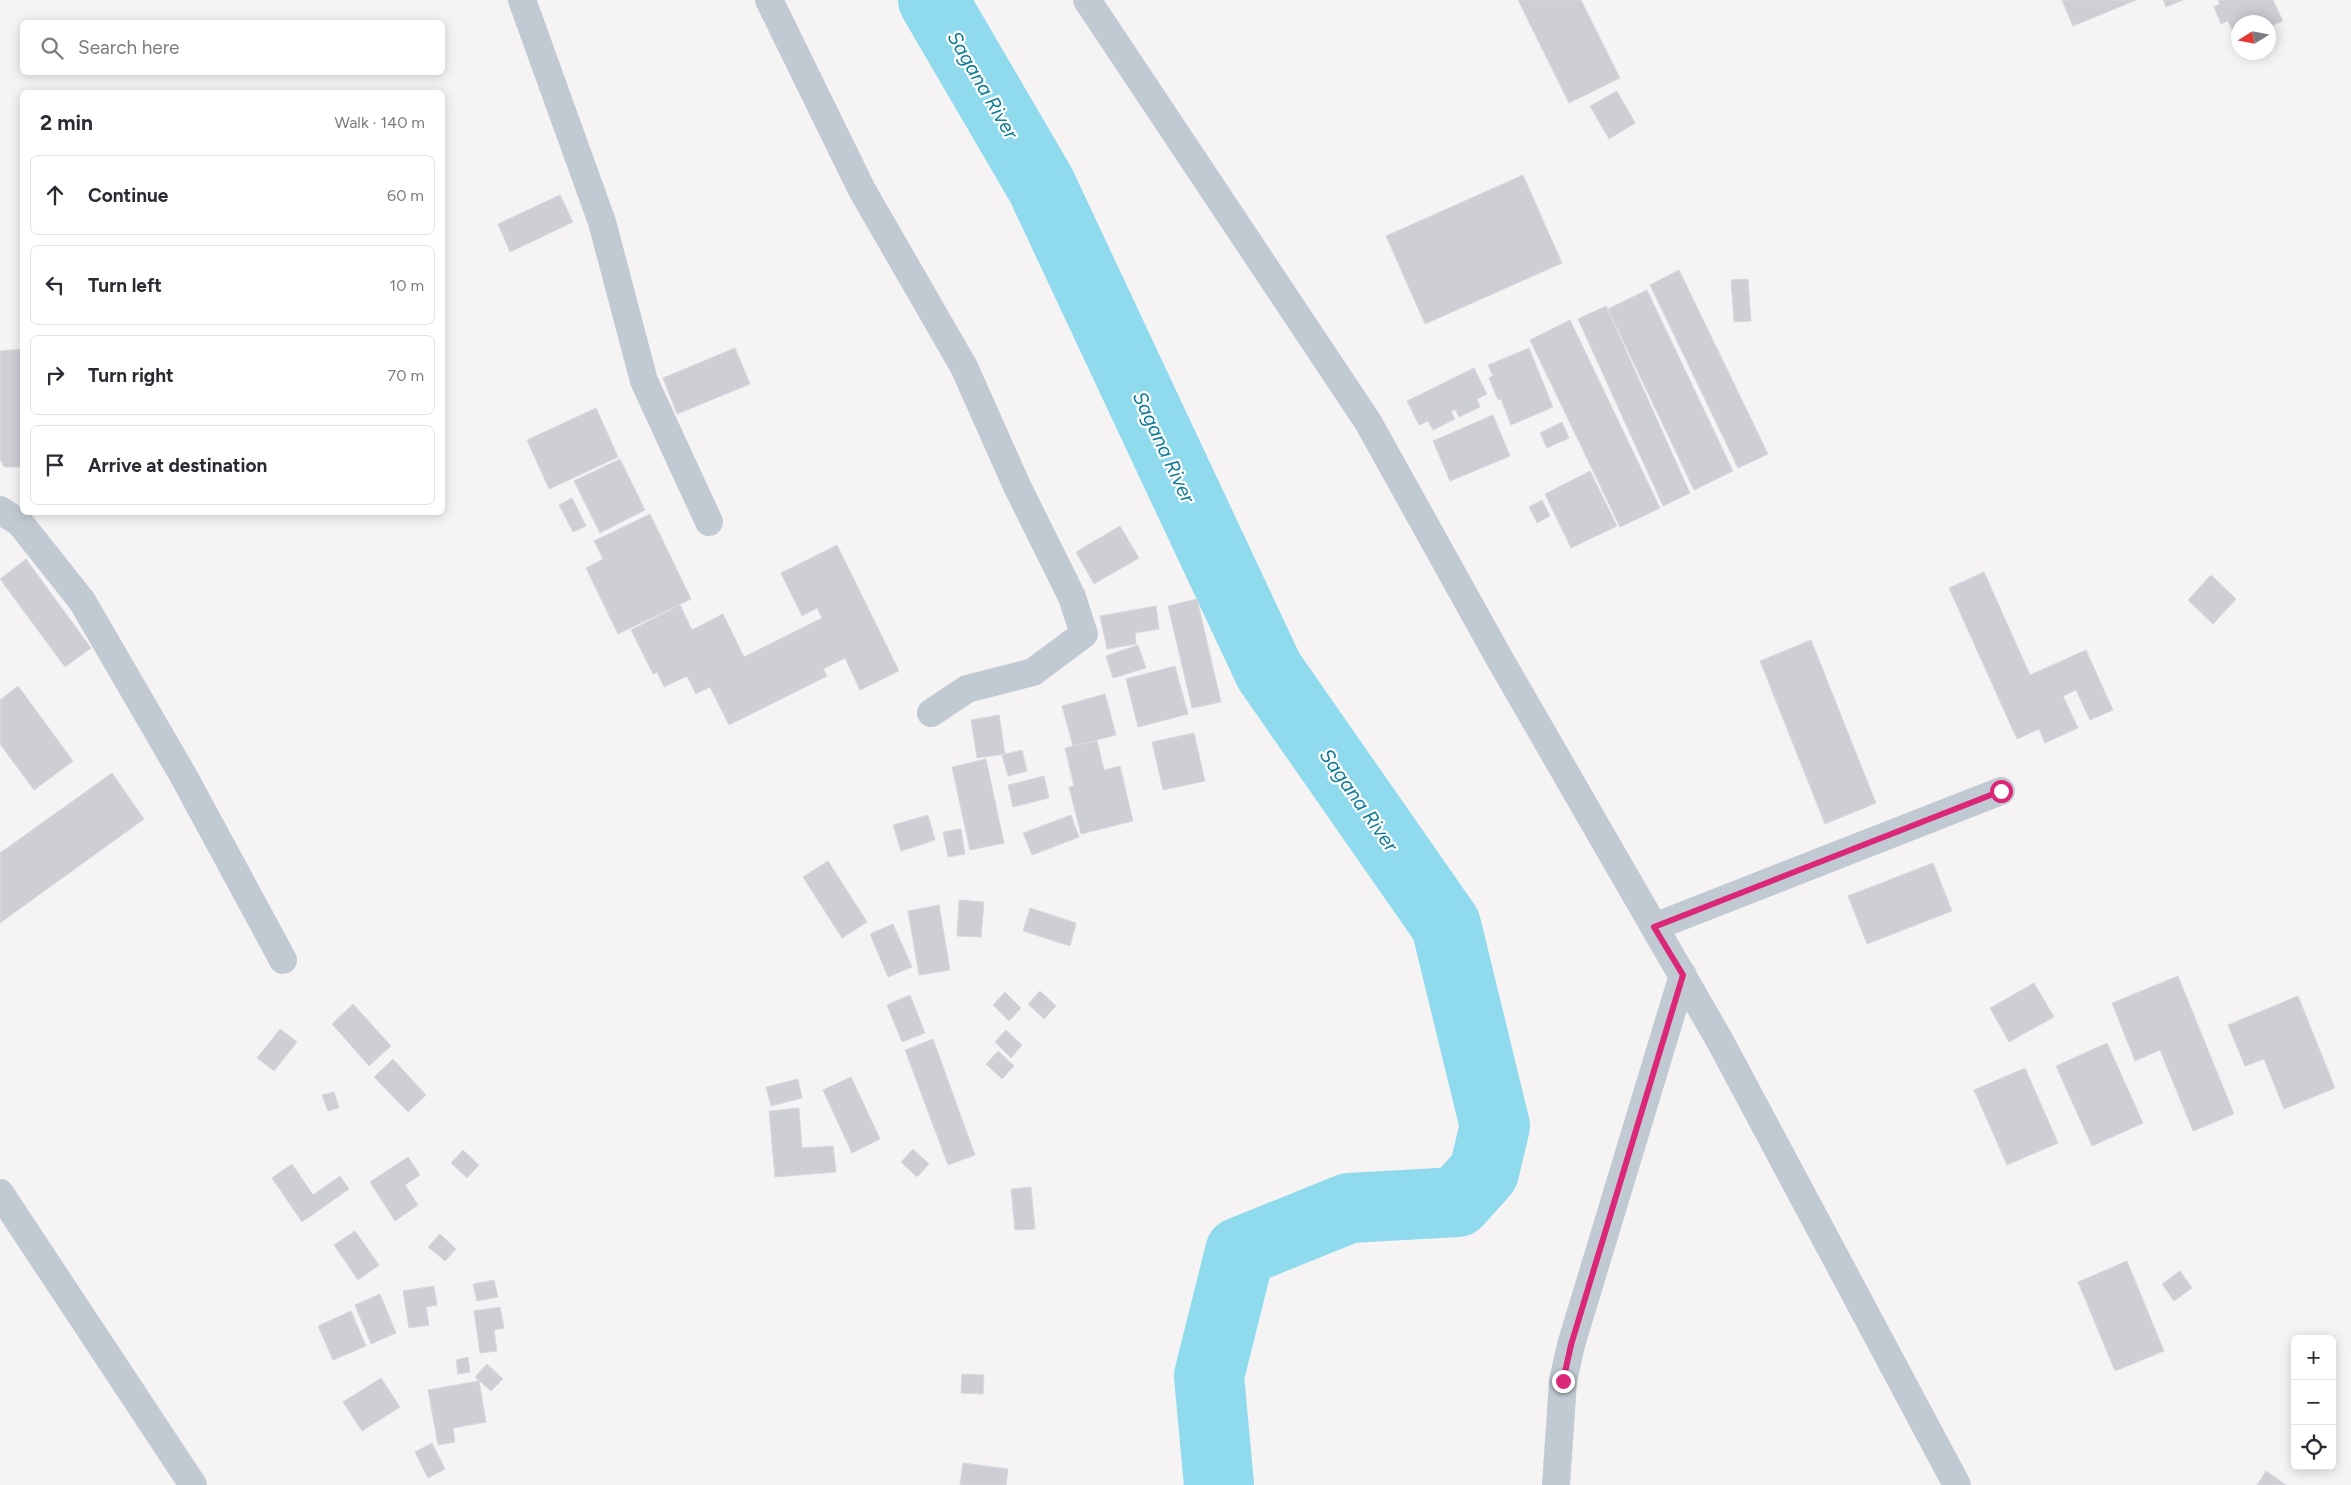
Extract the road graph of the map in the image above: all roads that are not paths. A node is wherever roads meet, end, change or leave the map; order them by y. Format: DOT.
graph roads {
  1 [pos="522,0"];
  2 [pos="769,0"];
  3 [pos="1087,0"];
  4 [pos="0,510"];
  5 [pos="709,522"];
  6 [pos="931,713"];
  7 [pos="2001,791"];
  8 [pos="1654,927"];
  9 [pos="283,960"];
  10 [pos="1683,975"];
  11 [pos="0,1193"];
  12 [pos="193,1485"];
  13 [pos="1556,1485"];
  14 [pos="1957,1485"];
  1 -- 5 [label="street"];
  2 -- 6 [label="street"];
  3 -- 8 [label="street"];
  4 -- 9 [label="street"];
  7 -- 8 [label="street"];
  8 -- 10 [label="street"];
  10 -- 13 [label="street"];
  10 -- 14 [label="street"];
  11 -- 12 [label="street"];
}
